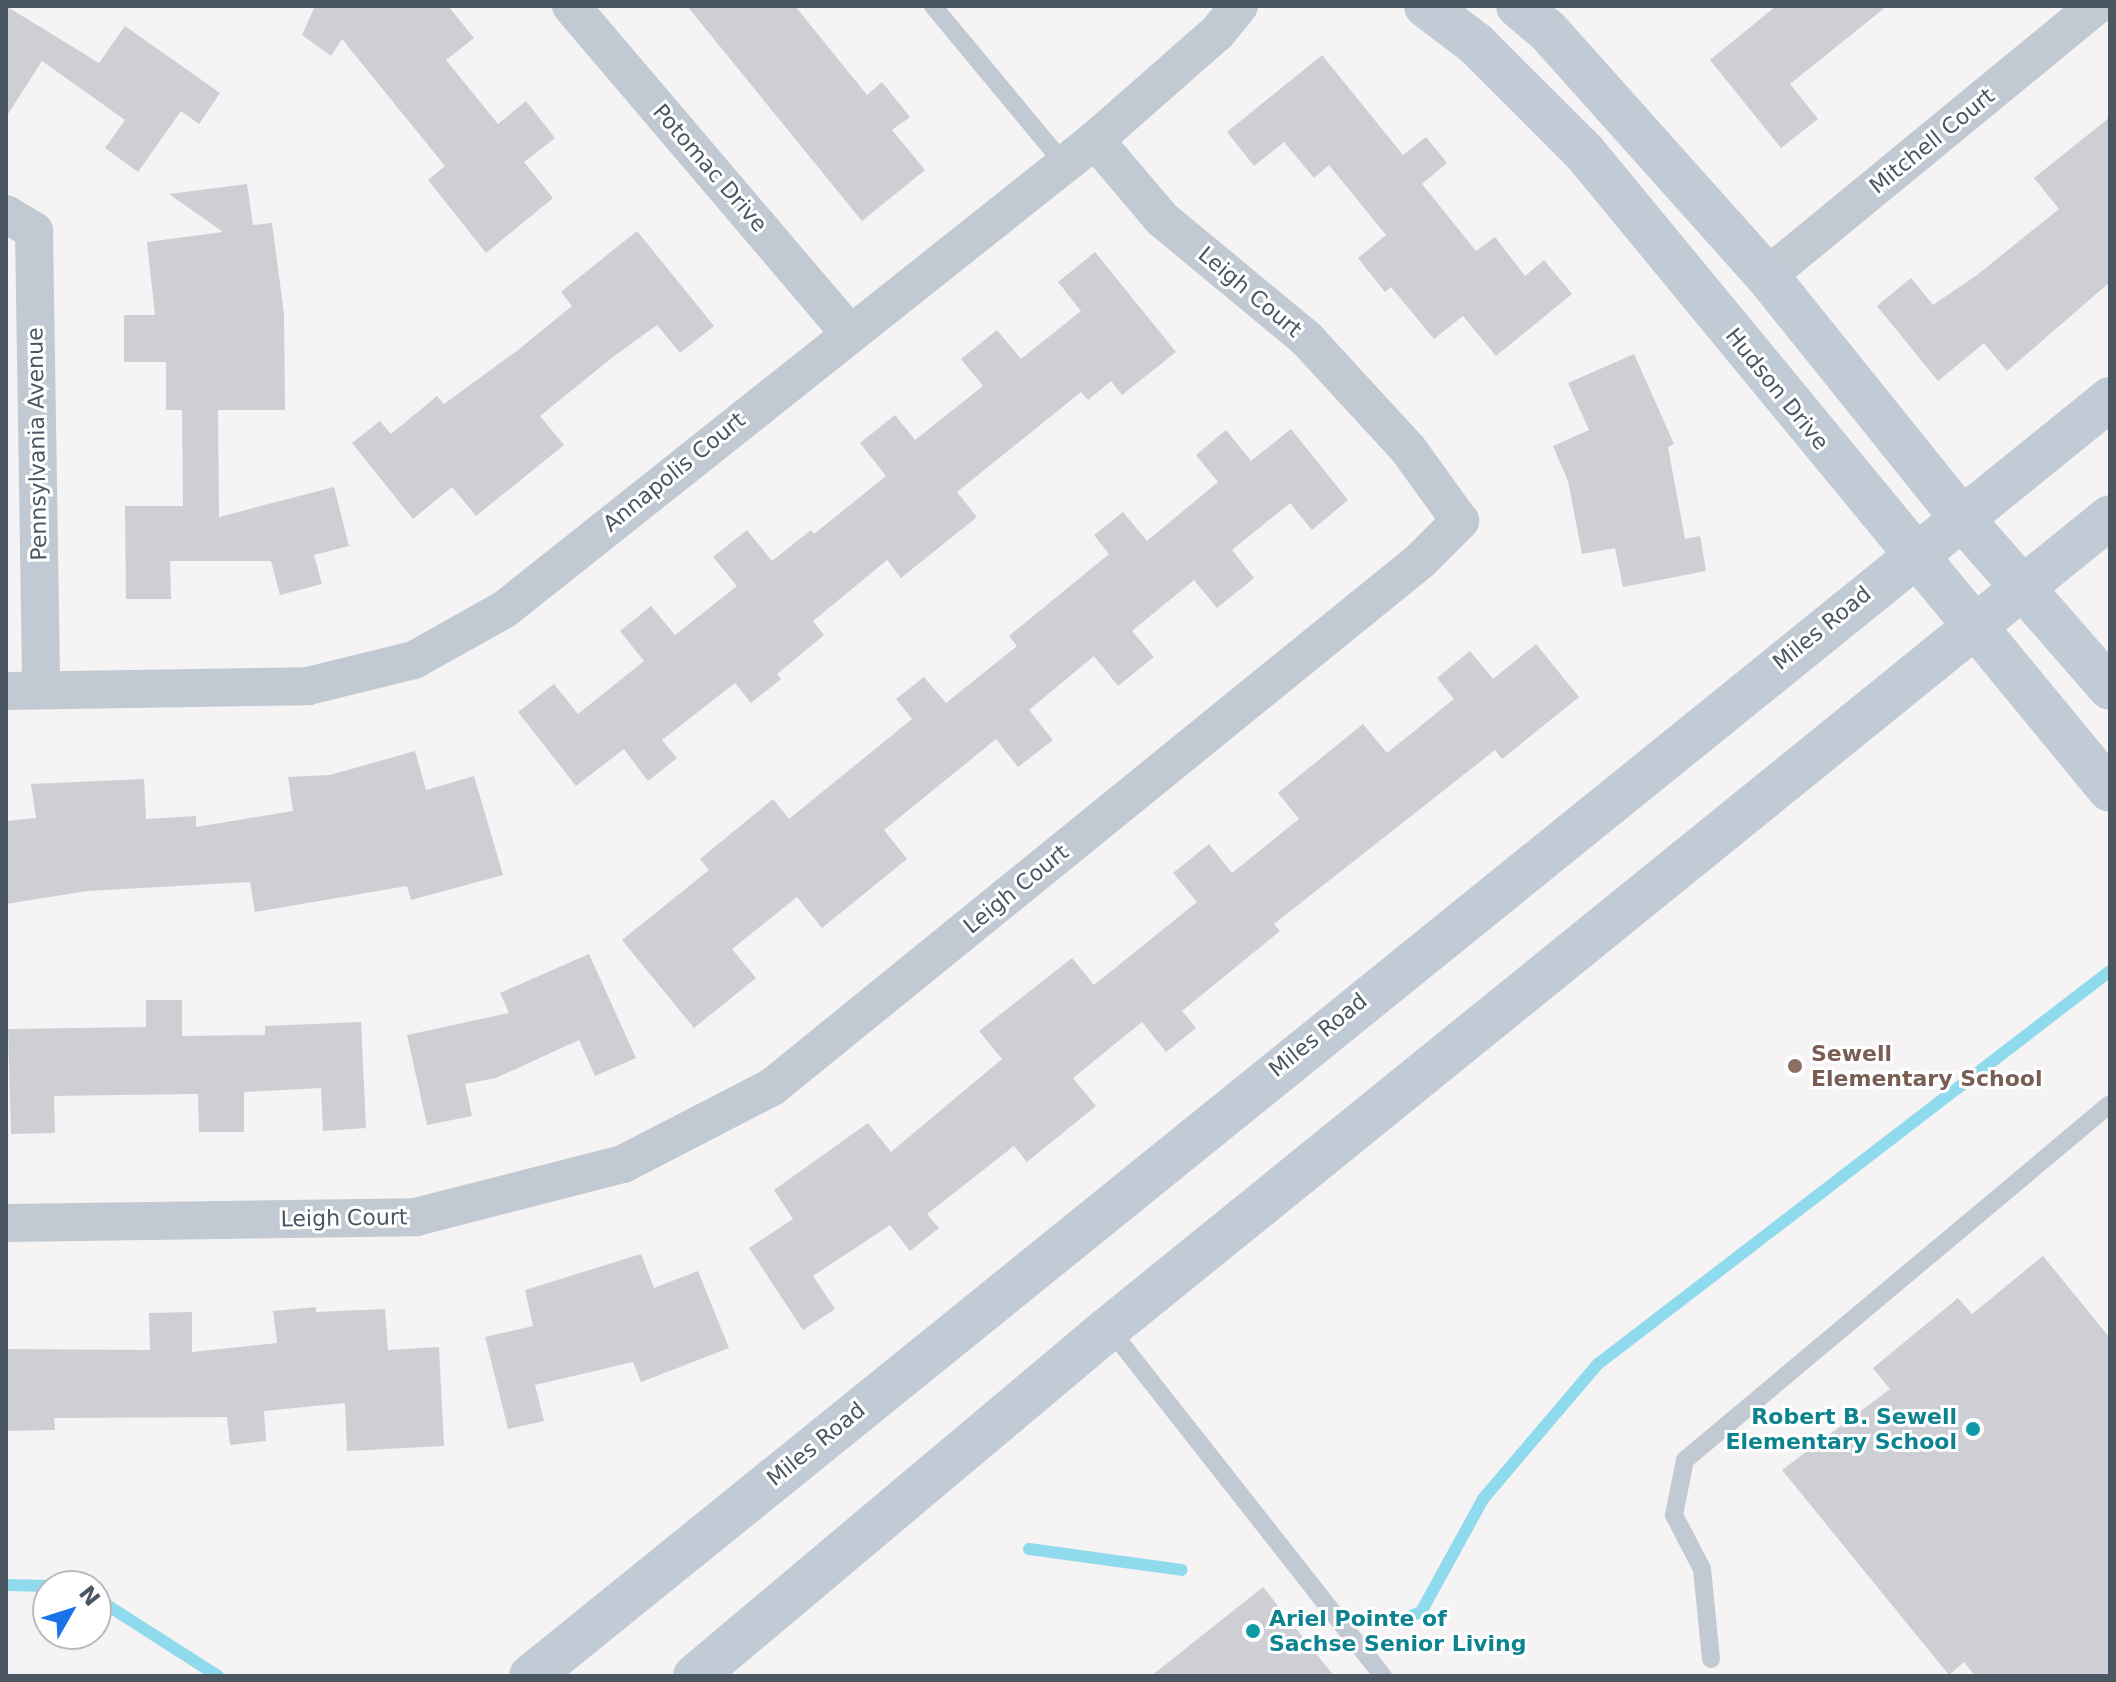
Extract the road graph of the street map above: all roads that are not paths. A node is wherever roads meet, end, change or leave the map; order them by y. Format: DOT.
graph roads {
  1 [pos="571,6"];
  2 [pos="933,6"];
  3 [pos="1239,6"];
  4 [pos="1426,6"];
  5 [pos="1518,6"];
  6 [pos="2096,6"];
  7 [pos="1095,140"];
  8 [pos="1064,164"];
  9 [pos="6,214"];
  10 [pos="1767,276"];
  11 [pos="848,331"];
  12 [pos="2110,399"];
  13 [pos="1960,516"];
  14 [pos="2110,517"];
  15 [pos="1912,555"];
  16 [pos="2025,585"];
  17 [pos="1974,625"];
  18 [pos="2110,688"];
  19 [pos="23,690"];
  20 [pos="2110,790"];
  21 [pos="2110,1104"];
  22 [pos="6,1223"];
  23 [pos="1109,1328"];
  24 [pos="1711,1659"];
  25 [pos="531,1676"];
  26 [pos="695,1676"];
  27 [pos="1383,1676"];
  1 -- 11 [label="street, Potomac Drive"];
  2 -- 8 [label="lane"];
  3 -- 7 [label="street, Annapolis Court"];
  4 -- 15 [label="main road, Hudson Drive"];
  5 -- 10 [label="main road"];
  6 -- 10 [label="street, Mitchell Court"];
  7 -- 8 [label="street, Annapolis Court"];
  7 -- 22 [label="street, Leigh Court"];
  8 -- 11 [label="street, Annapolis Court"];
  9 -- 19 [label="street, Pennsylvania Avenue"];
  10 -- 13 [label="main road"];
  11 -- 19 [label="street, Annapolis Court"];
  12 -- 13 [label="main road, Miles Road"];
  13 -- 15 [label="main road, Miles Road"];
  13 -- 16 [label="main road"];
  14 -- 16 [label="main road"];
  15 -- 17 [label="main road, Hudson Drive"];
  15 -- 25 [label="main road, Miles Road"];
  16 -- 17 [label="main road"];
  16 -- 18 [label="main road"];
  17 -- 20 [label="main road, Hudson Drive"];
  17 -- 23 [label="main road"];
  21 -- 24 [label="lane"];
  23 -- 26 [label="main road"];
  23 -- 27 [label="lane"];
}
